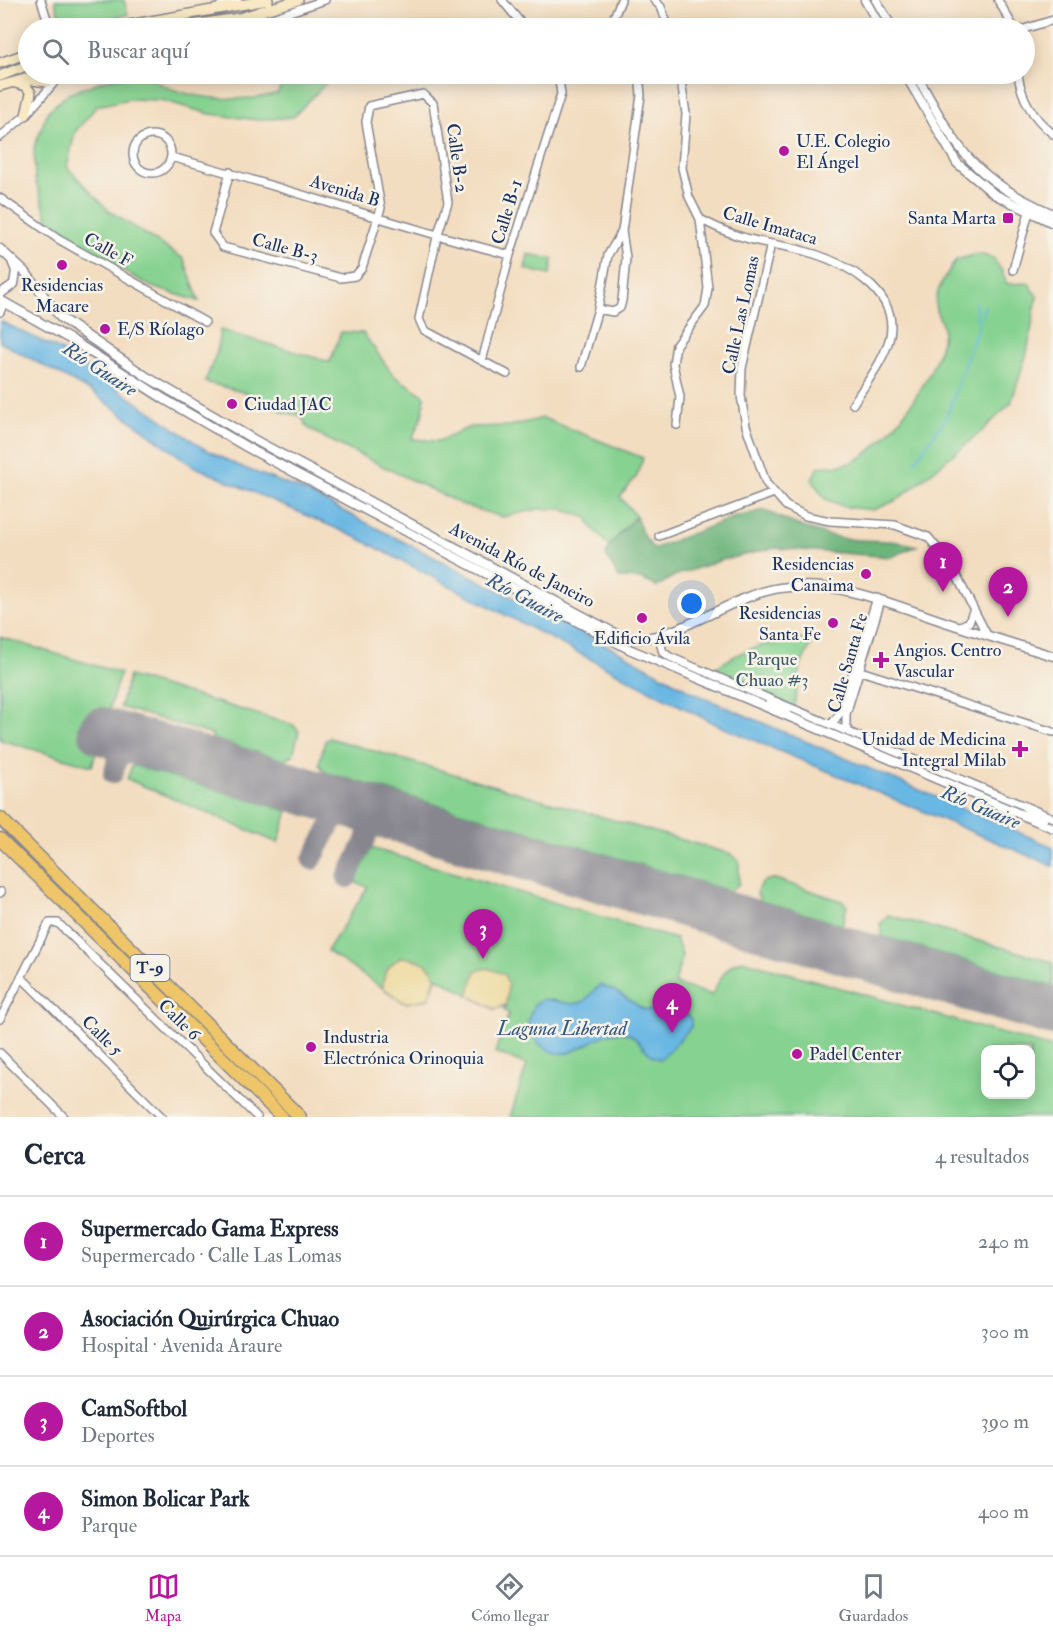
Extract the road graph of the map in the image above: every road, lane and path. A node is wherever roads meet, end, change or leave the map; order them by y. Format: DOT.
graph roads {
  1 [pos="41,0"];
  2 [pos="237,0"];
  3 [pos="268,0"];
  4 [pos="298,0"];
  5 [pos="325,0"];
  6 [pos="502,0"];
  7 [pos="621,0"];
  8 [pos="654,0"];
  9 [pos="865,0"];
  10 [pos="876,0"];
  11 [pos="998,0"];
  12 [pos="215,11"];
  13 [pos="47,18"];
  14 [pos="173,18"];
  15 [pos="239,18"];
  16 [pos="272,18"];
  17 [pos="517,18"];
  18 [pos="614,18"];
  19 [pos="665,18"];
  20 [pos="875,18"];
  21 [pos="886,18"];
  22 [pos="1008,18"];
  23 [pos="1053,20"];
  24 [pos="1035,26"];
  25 [pos="18,57"];
  26 [pos="0,63"];
  27 [pos="18,69"];
  28 [pos="0,76"];
  29 [pos="5,84"];
  30 [pos="53,84"];
  31 [pos="560,84"];
  32 [pos="640,84"];
  33 [pos="682,84"];
  34 [pos="911,84"];
  35 [pos="922,84"];
  36 [pos="1020,84"];
  37 [pos="26,115"];
  38 [pos="1053,134"];
  39 [pos="0,137"];
  40 [pos="171,157"];
  41 [pos="230,172"];
  42 [pos="0,198"];
  43 [pos="1029,212"];
  44 [pos="1053,214"];
  45 [pos="378,216"];
  46 [pos="699,219"];
  47 [pos="1053,223"];
  48 [pos="622,231"];
  49 [pos="437,237"];
  50 [pos="771,243"];
  51 [pos="0,249"];
  52 [pos="510,255"];
  53 [pos="9,256"];
  54 [pos="1013,270"];
  55 [pos="14,284"];
  56 [pos="0,294"];
  57 [pos="2,302"];
  58 [pos="598,309"];
  59 [pos="0,312"];
  60 [pos="205,322"];
  61 [pos="482,361"];
  62 [pos="581,368"];
  63 [pos="507,374"];
  64 [pos="853,404"];
  65 [pos="678,425"];
  66 [pos="774,493"];
  67 [pos="659,536"];
  68 [pos="879,599"];
  69 [pos="974,611"];
  70 [pos="960,626"];
  71 [pos="669,632"];
  72 [pos="987,635"];
  73 [pos="1053,656"];
  74 [pos="856,670"];
  75 [pos="746,699"];
  76 [pos="789,708"];
  77 [pos="831,724"];
  78 [pos="1053,732"];
  79 [pos="850,733"];
  80 [pos="1024,806"];
  81 [pos="0,818"];
  82 [pos="1053,818"];
  83 [pos="1053,828"];
  84 [pos="0,839"];
  85 [pos="21,977"];
  86 [pos="0,1019"];
  87 [pos="0,1053"];
  88 [pos="64,1117"];
  89 [pos="162,1117"];
  90 [pos="257,1117"];
  91 [pos="282,1117"];
  92 [pos="300,1117"];
  1 -- 13 [label="street"];
  2 -- 12 [label="street"];
  3 -- 12 [label="main road"];
  4 -- 15 [label="main road"];
  5 -- 16 [label="street"];
  6 -- 17 [label="street"];
  7 -- 18 [label="street"];
  8 -- 19 [label="street"];
  9 -- 20 [label="street"];
  10 -- 21 [label="street"];
  11 -- 22 [label="street"];
  12 -- 14 [label="main road"];
  23 -- 24 [label="street"];
  25 -- 26 [label="main road"];
  27 -- 28 [label="main road"];
  29 -- 37 [label="main road"];
  30 -- 37 [label="street"];
  31 -- 52 [label="street, Calle B-1"];
  32 -- 48 [label="street"];
  33 -- 46 [label="street"];
  34 -- 43 [label="street"];
  35 -- 44 [label="street"];
  36 -- 38 [label="street"];
  37 -- 39 [label="street"];
  40 -- 40 [label="street"];
  40 -- 41 [label="street, Avenida B"];
  41 -- 45 [label="street, Avenida B"];
  41 -- 45 [label="street, Calle B-3"];
  42 -- 60 [label="street, Calle F"];
  43 -- 47 [label="street"];
  43 -- 54 [label="street"];
  45 -- 49 [label="street, Avenida B"];
  45 -- 49 [label="street, Calle B-2"];
  46 -- 50 [label="street, Calle Imataca"];
  46 -- 65 [label="street"];
  48 -- 58 [label="street"];
  48 -- 58 [label="street"];
  49 -- 52 [label="street, Avenida B"];
  49 -- 61 [label="street, Calle B-2"];
  50 -- 64 [label="street, Calle Imataca"];
  50 -- 66 [label="street, Calle Las Lomas"];
  51 -- 53 [label="street, Avenida Río de Janeiro"];
  52 -- 61 [label="street, Calle B-1"];
  53 -- 55 [label="street"];
  53 -- 71 [label="street, Avenida Río de Janeiro"];
  55 -- 56 [label="street"];
  55 -- 57 [label="street"];
  57 -- 59 [label="street"];
  57 -- 75 [label="street, Avenida Río de Janeiro"];
  58 -- 62 [label="street"];
  61 -- 63 [label="street, Calle B-2"];
  66 -- 67 [label="street"];
  66 -- 69 [label="street, Calle Las Lomas"];
  68 -- 70 [label="street, Avenida Río de Janeiro"];
  68 -- 71 [label="street, Avenida Río de Janeiro"];
  68 -- 74 [label="street, Calle Santa Fe"];
  69 -- 70 [label="street"];
  69 -- 72 [label="street, Calle Las Lomas"];
  70 -- 72 [label="street, Avenida Río de Janeiro"];
  71 -- 76 [label="street"];
  72 -- 73 [label="street, Avenida Río de Janeiro"];
  74 -- 77 [label="street, Calle Santa Fe"];
  74 -- 78 [label="street"];
  74 -- 79 [label="street, Calle Santa Fe"];
  75 -- 76 [label="street"];
  75 -- 83 [label="street, Avenida Río de Janeiro"];
  76 -- 77 [label="street"];
  77 -- 79 [label="street"];
  79 -- 80 [label="street"];
  80 -- 82 [label="street"];
  80 -- 83 [label="street"];
  81 -- 92 [label="highway, T-9"];
  84 -- 91 [label="highway, T-9"];
  85 -- 86 [label="street"];
  85 -- 89 [label="street, Calle 5"];
  85 -- 90 [label="street, Calle 6"];
  87 -- 88 [label="street"];
}
